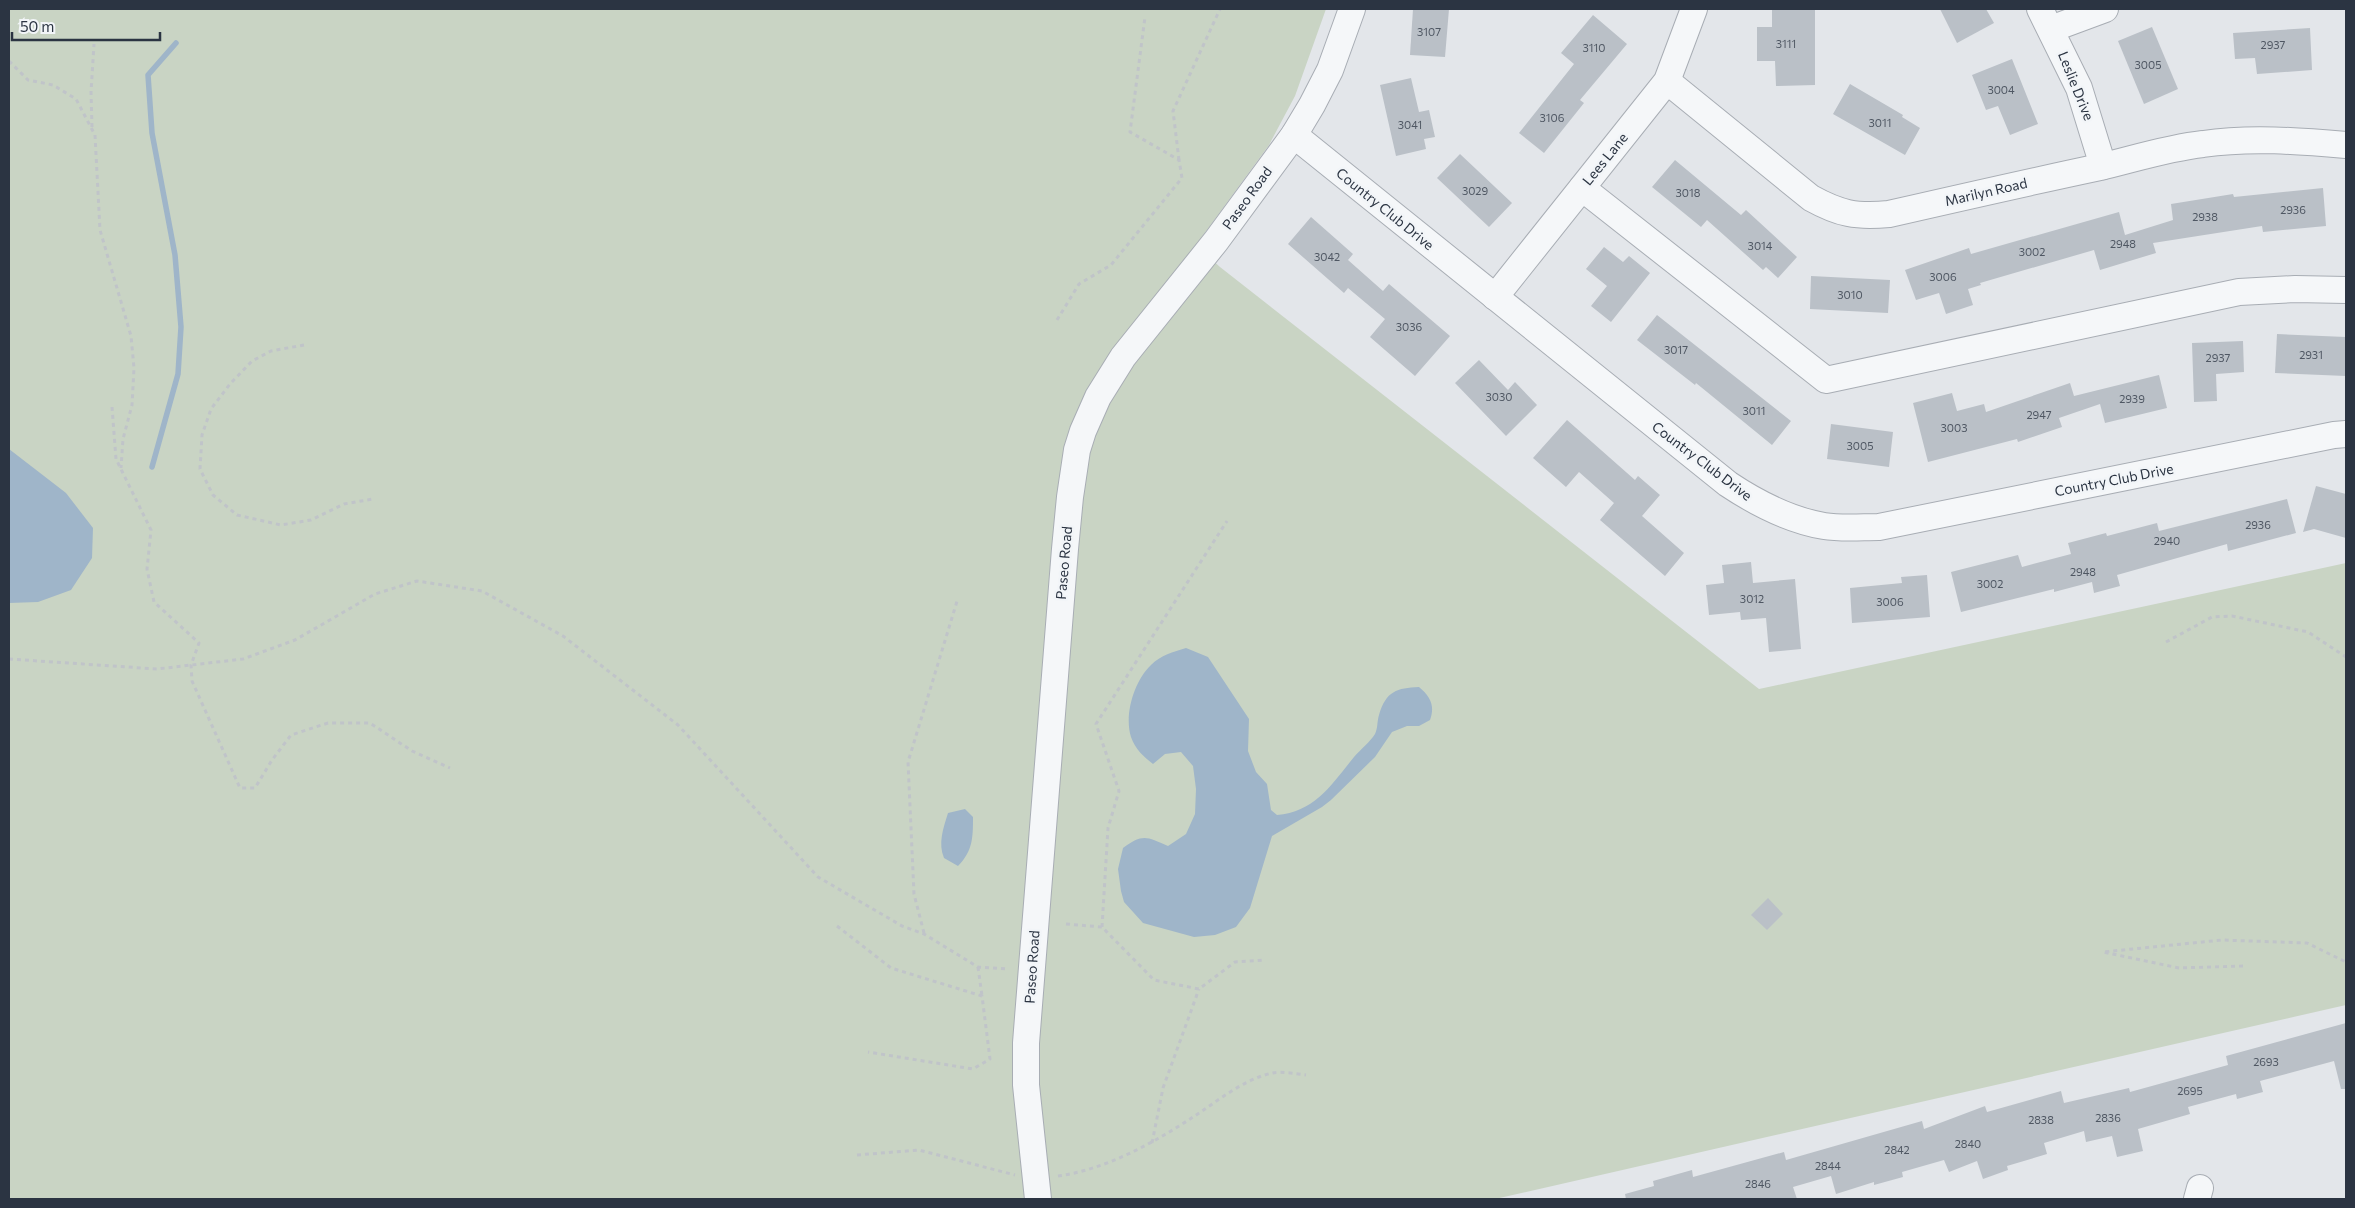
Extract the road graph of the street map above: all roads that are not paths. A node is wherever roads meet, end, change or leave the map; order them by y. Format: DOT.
graph roads {
  1 [pos="1352,9"];
  2 [pos="1694,9"];
  3 [pos="2104,9"];
  4 [pos="2045,19"];
  5 [pos="1667,81"];
  6 [pos="1294,135"];
  7 [pos="2346,146"];
  8 [pos="2103,166"];
  9 [pos="1582,188"];
  10 [pos="2346,290"];
  11 [pos="1495,297"];
  12 [pos="2346,434"];
  13 [pos="1038,1189"];
  1 -- 6 [label="street, Paseo Road"];
  2 -- 5 [label="street, Lees Lane"];
  3 -- 4 [label="street"];
  4 -- 8 [label="street, Leslie Drive"];
  5 -- 8 [label="street, Marilyn Road"];
  5 -- 9 [label="street, Lees Lane"];
  6 -- 11 [label="street, Country Club Drive"];
  6 -- 13 [label="street, Paseo Road"];
  7 -- 8 [label="street, Marilyn Road"];
  9 -- 10 [label="street"];
  9 -- 11 [label="street, Lees Lane"];
  11 -- 12 [label="street, Country Club Drive"];
}
